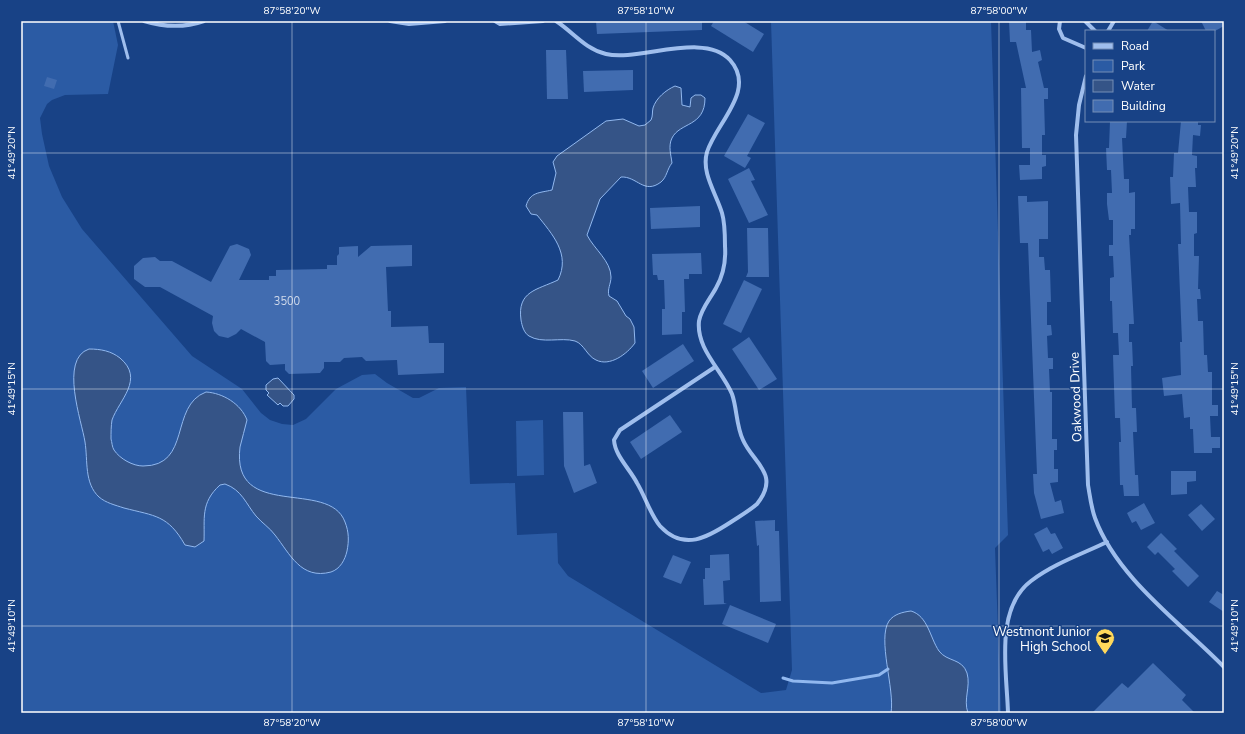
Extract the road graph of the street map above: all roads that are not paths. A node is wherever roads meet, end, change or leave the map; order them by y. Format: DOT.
graph roads {
  1 [pos="118,21"];
  2 [pos="144,21"];
  3 [pos="204,21"];
  4 [pos="390,21"];
  5 [pos="445,21"];
  6 [pos="495,21"];
  7 [pos="543,21"];
  8 [pos="556,21"];
  9 [pos="1060,21"];
  10 [pos="1085,21"];
  11 [pos="1114,21"];
  12 [pos="1094,30"];
  13 [pos="1109,30"];
  14 [pos="1085,48"];
  15 [pos="128,58"];
  16 [pos="1085,80"];
  17 [pos="715,367"];
  18 [pos="1107,542"];
  19 [pos="1224,666"];
  20 [pos="1008,713"];
  1 -- 15 [label="lane"];
  2 -- 3 [label="street"];
  4 -- 5 [label="street"];
  6 -- 7 [label="street"];
  8 -- 17 [label="street"];
  9 -- 14 [label="street"];
  10 -- 12 [label="street"];
  11 -- 13 [label="street"];
  16 -- 18 [label="street, Oakwood Drive"];
  17 -- 17 [label="street"];
  18 -- 19 [label="street, Oakwood Drive"];
  18 -- 20 [label="street"];
}
